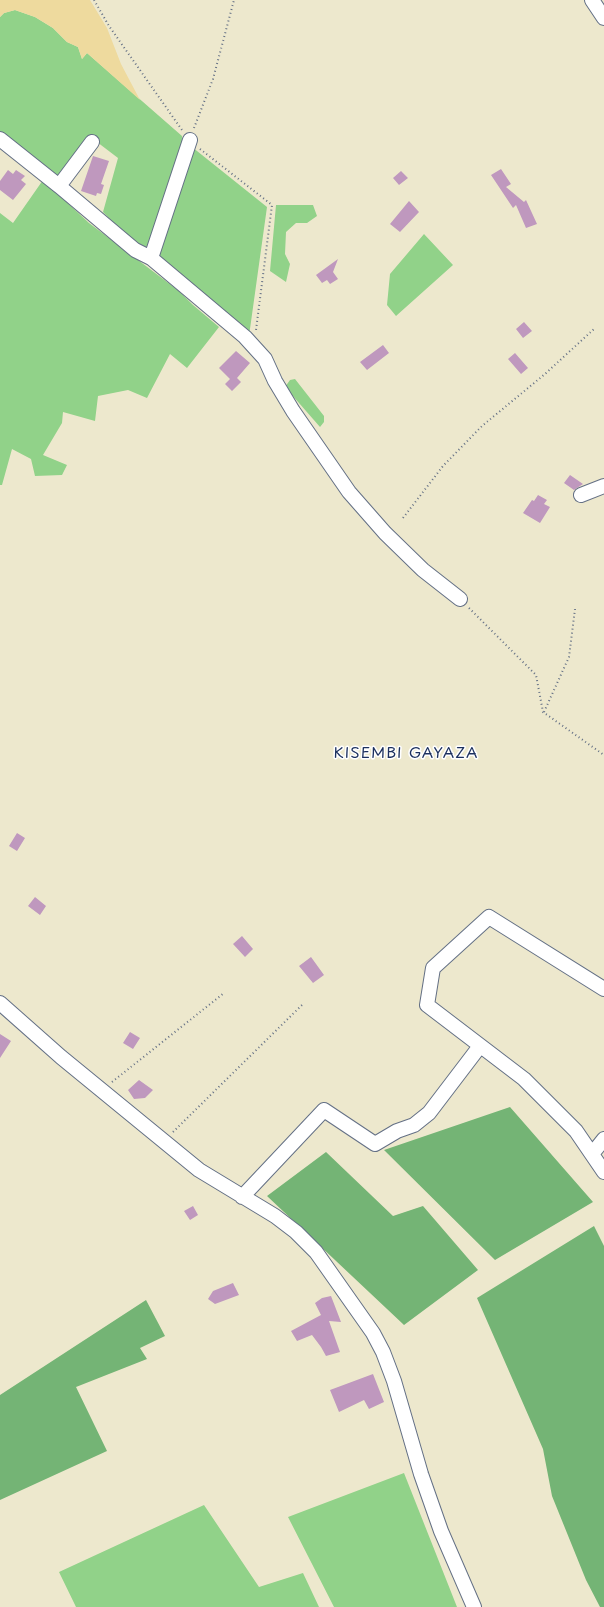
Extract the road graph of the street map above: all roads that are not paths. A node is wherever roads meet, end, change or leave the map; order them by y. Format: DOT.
graph roads {
  1 [pos="592,0"];
  2 [pos="604,18"];
  3 [pos="0,139"];
  4 [pos="190,140"];
  5 [pos="92,142"];
  6 [pos="59,186"];
  7 [pos="151,258"];
  8 [pos="604,486"];
  9 [pos="581,495"];
  10 [pos="460,599"];
  11 [pos="604,989"];
  12 [pos="0,1003"];
  13 [pos="480,1046"];
  14 [pos="604,1139"];
  15 [pos="592,1154"];
  16 [pos="604,1172"];
  17 [pos="242,1197"];
  18 [pos="474,1607"];
  1 -- 2 [label="street"];
  3 -- 6 [label="street"];
  4 -- 7 [label="street"];
  5 -- 6 [label="street"];
  6 -- 7 [label="street"];
  7 -- 10 [label="street"];
  8 -- 9 [label="street"];
  11 -- 13 [label="street"];
  12 -- 17 [label="street"];
  13 -- 15 [label="street"];
  13 -- 17 [label="street"];
  14 -- 15 [label="street"];
  15 -- 16 [label="street"];
  17 -- 18 [label="street"];
}
